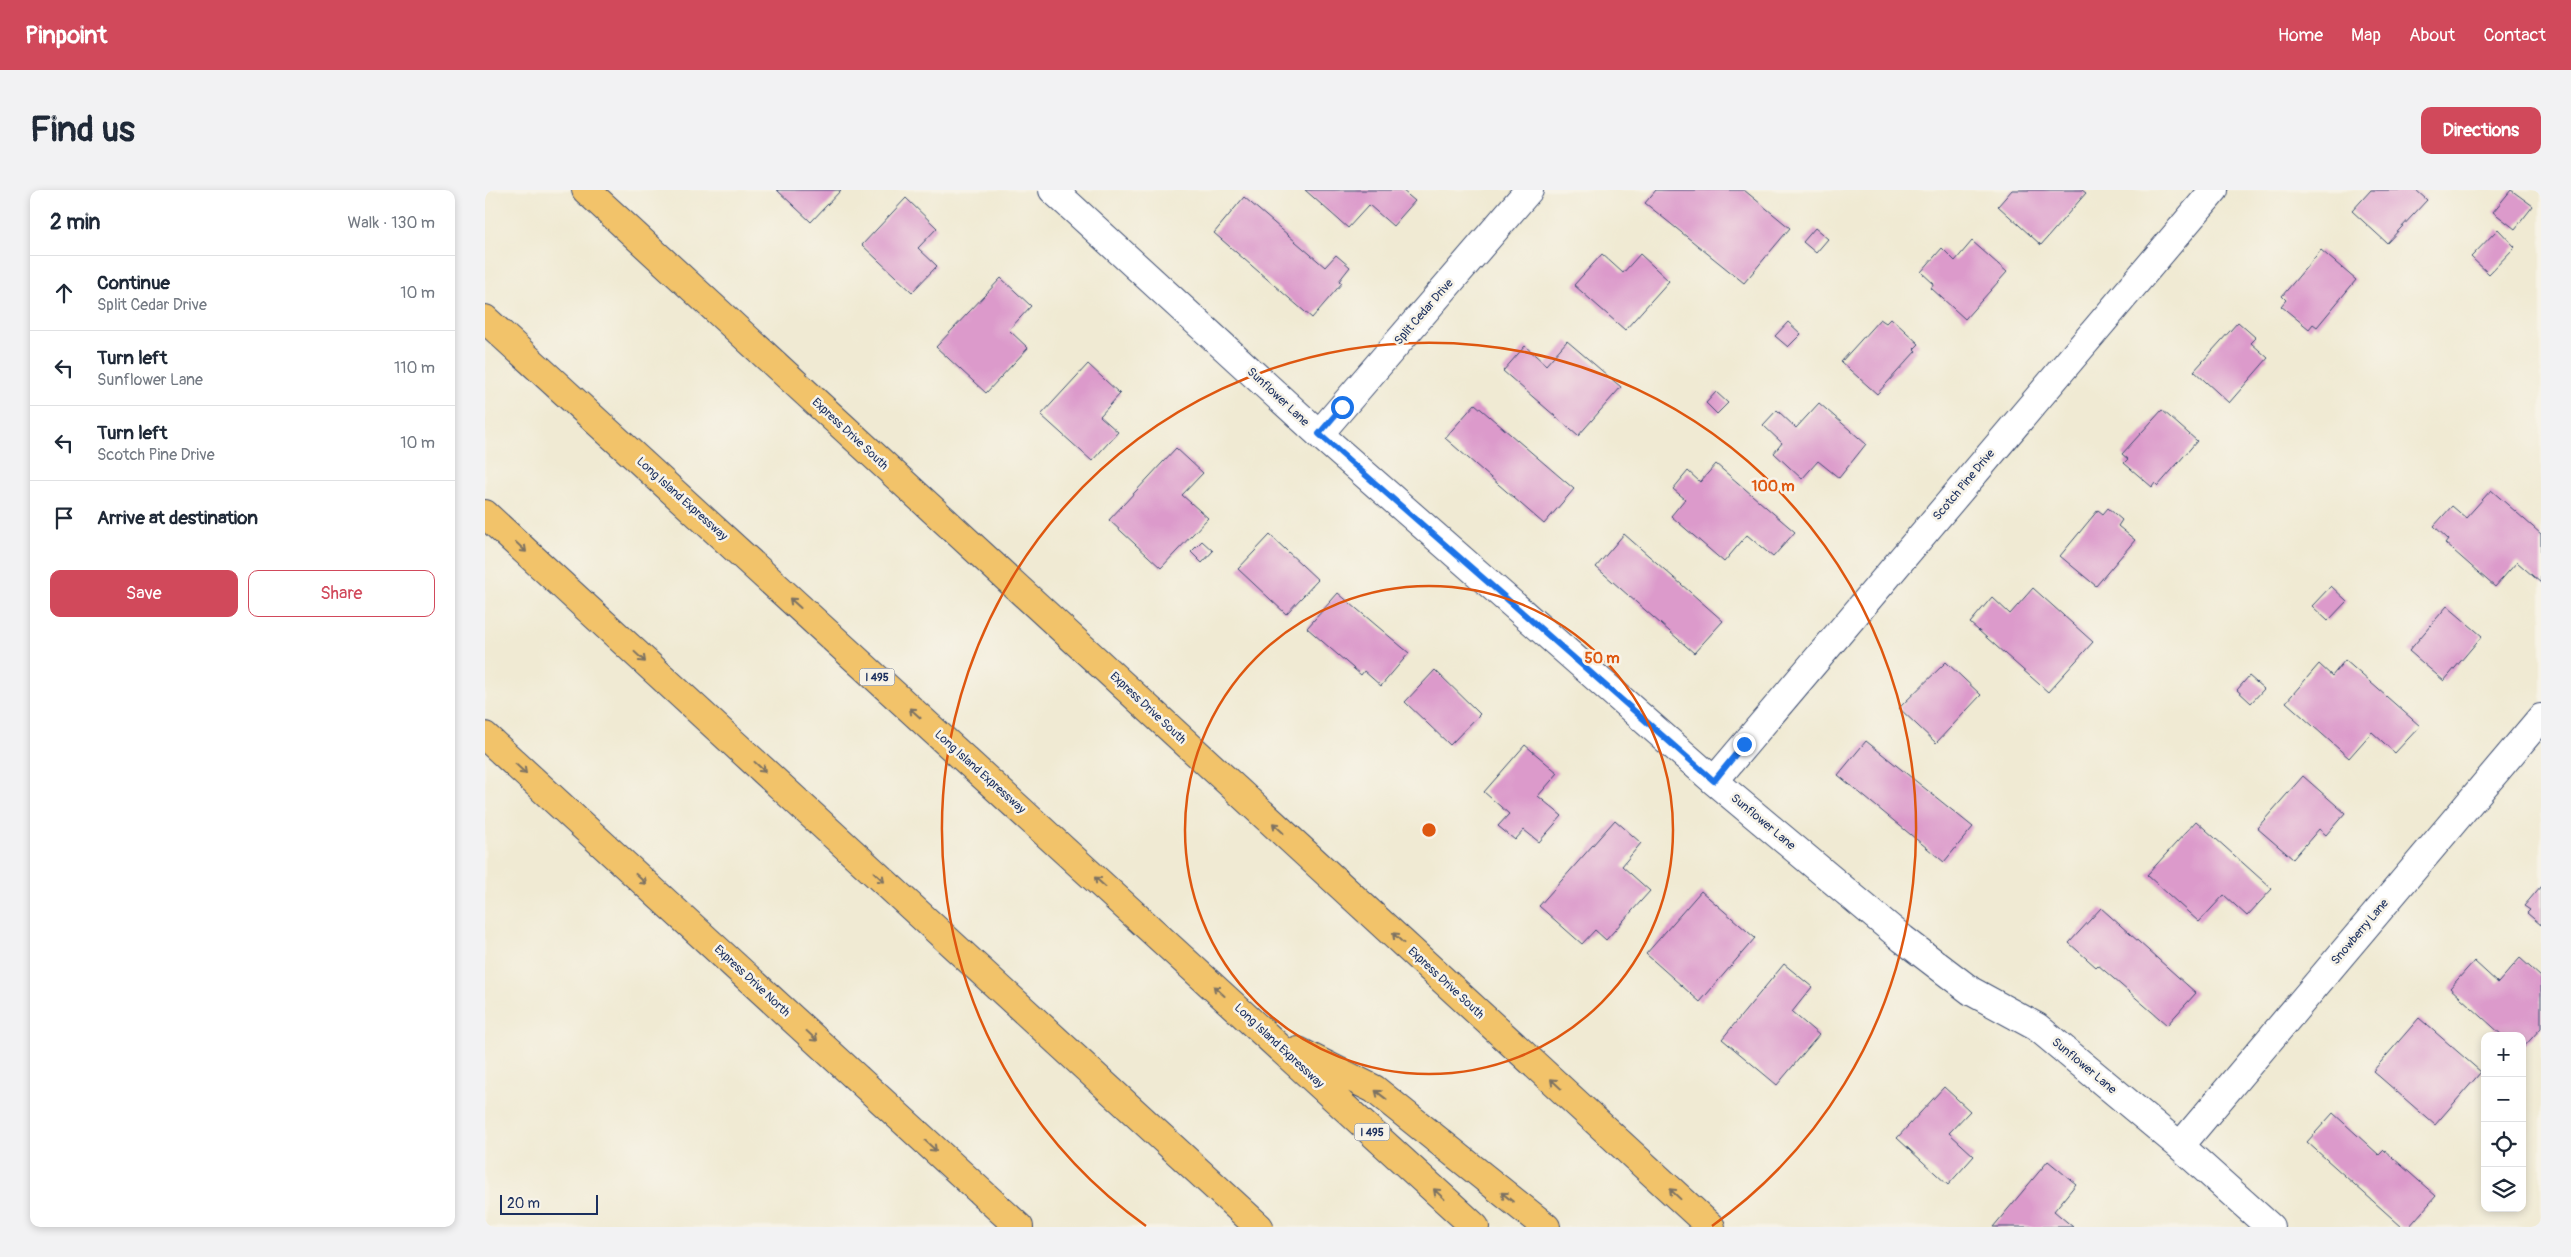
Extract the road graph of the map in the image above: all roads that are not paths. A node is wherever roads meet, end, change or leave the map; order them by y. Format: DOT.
graph roads {
  1 [pos="585,190"];
  2 [pos="1053,190"];
  3 [pos="1529,190"];
  4 [pos="2213,190"];
  5 [pos="485,318"];
  6 [pos="1319,434"];
  7 [pos="485,514"];
  8 [pos="2541,718"];
  9 [pos="485,736"];
  10 [pos="1714,781"];
  11 [pos="1268,1036"];
  12 [pos="2180,1146"];
  13 [pos="1019,1227"];
  14 [pos="1259,1227"];
  15 [pos="1475,1227"];
  16 [pos="1546,1227"];
  17 [pos="1711,1227"];
  18 [pos="2270,1227"];
  17 -- 1 [label="main road, Express Drive South, one-way"];
  2 -- 6 [label="street, Sunflower Lane"];
  3 -- 6 [label="street, Split Cedar Drive"];
  4 -- 10 [label="street, Scotch Pine Drive"];
  11 -- 5 [label="main road, Long Island Expressway / I 495, one-way"];
  6 -- 10 [label="street, Sunflower Lane"];
  7 -- 14 [label="main road, one-way"];
  8 -- 12 [label="street, Snowberry Lane"];
  9 -- 13 [label="main road, Express Drive North, one-way"];
  10 -- 12 [label="street, Sunflower Lane"];
  15 -- 11 [label="main road, Long Island Expressway / I 495, one-way"];
  16 -- 11 [label="main road, one-way"];
  12 -- 18 [label="street, Sunflower Lane"];
}
